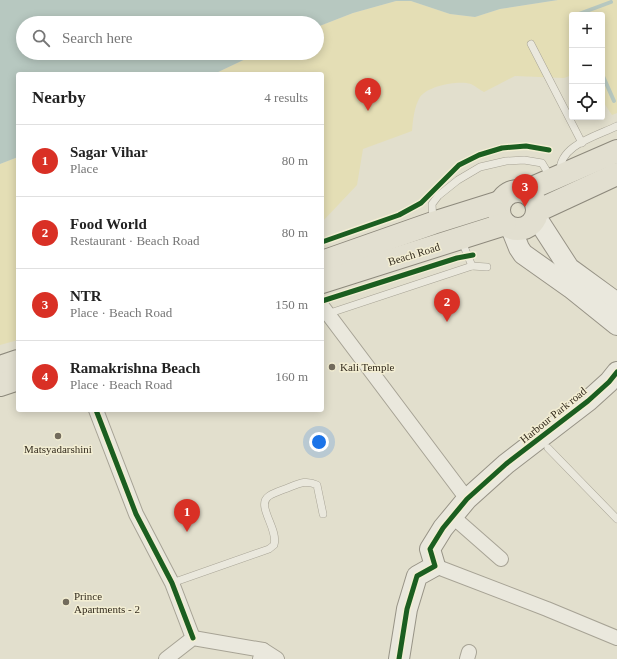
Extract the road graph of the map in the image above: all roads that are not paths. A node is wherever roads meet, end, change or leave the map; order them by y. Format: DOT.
graph roads {
  1 [pos="531,44"];
  2 [pos="617,126"];
  3 [pos="582,143"];
  4 [pos="617,151"];
  5 [pos="617,174"];
  6 [pos="556,178"];
  7 [pos="525,191"];
  8 [pos="500,202"];
  9 [pos="537,214"];
  10 [pos="433,223"];
  11 [pos="508,226"];
  12 [pos="461,239"];
  13 [pos="324,261"];
  14 [pos="472,266"];
  15 [pos="487,267"];
  16 [pos="324,281"];
  17 [pos="617,303"];
  18 [pos="324,310"];
  19 [pos="617,326"];
  20 [pos="16,362"];
  21 [pos="0,367"];
  22 [pos="617,372"];
  23 [pos="16,380"];
  24 [pos="0,385"];
  25 [pos="617,392"];
  26 [pos="97,412"];
  27 [pos="548,448"];
  28 [pos="499,472"];
  29 [pos="467,499"];
  30 [pos="323,514"];
  31 [pos="452,516"];
  32 [pos="617,518"];
  33 [pos="501,559"];
  34 [pos="435,566"];
  35 [pos="172,583"];
  36 [pos="193,638"];
  37 [pos="617,638"];
  38 [pos="261,654"];
  39 [pos="166,659"];
  40 [pos="277,659"];
  41 [pos="399,659"];
  1 -- 3 [label="lane"];
  2 -- 3 [label="lane"];
  3 -- 6 [label="lane"];
  4 -- 6 [label="main road, Beach Road"];
  5 -- 9 [label="main road, Beach Road"];
  6 -- 7 [label="main road, Beach Road"];
  6 -- 10 [label="lane"];
  7 -- 8 [label="main road, Beach Road"];
  7 -- 9 [label="main road"];
  8 -- 10 [label="main road, Beach Road"];
  8 -- 11 [label="main road"];
  9 -- 11 [label="main road, Beach Road"];
  9 -- 17 [label="street"];
  10 -- 13 [label="main road, Beach Road"];
  11 -- 12 [label="main road, Beach Road"];
  11 -- 19 [label="street"];
  12 -- 14 [label="lane"];
  12 -- 16 [label="main road, Beach Road"];
  14 -- 15 [label="lane"];
  14 -- 18 [label="lane"];
  18 -- 29 [label="street"];
  20 -- 21 [label="main road"];
  22 -- 28 [label="street, Harbour Park road"];
  23 -- 24 [label="main road"];
  25 -- 27 [label="street, Harbour Park road"];
  26 -- 35 [label="street"];
  27 -- 28 [label="street, Harbour Park road"];
  27 -- 32 [label="lane"];
  28 -- 29 [label="street"];
  29 -- 31 [label="street"];
  30 -- 35 [label="lane"];
  31 -- 33 [label="street"];
  31 -- 34 [label="street"];
  34 -- 37 [label="street"];
  34 -- 41 [label="street"];
  35 -- 36 [label="street"];
  36 -- 38 [label="street"];
  36 -- 39 [label="street"];
  38 -- 40 [label="street"];
}
